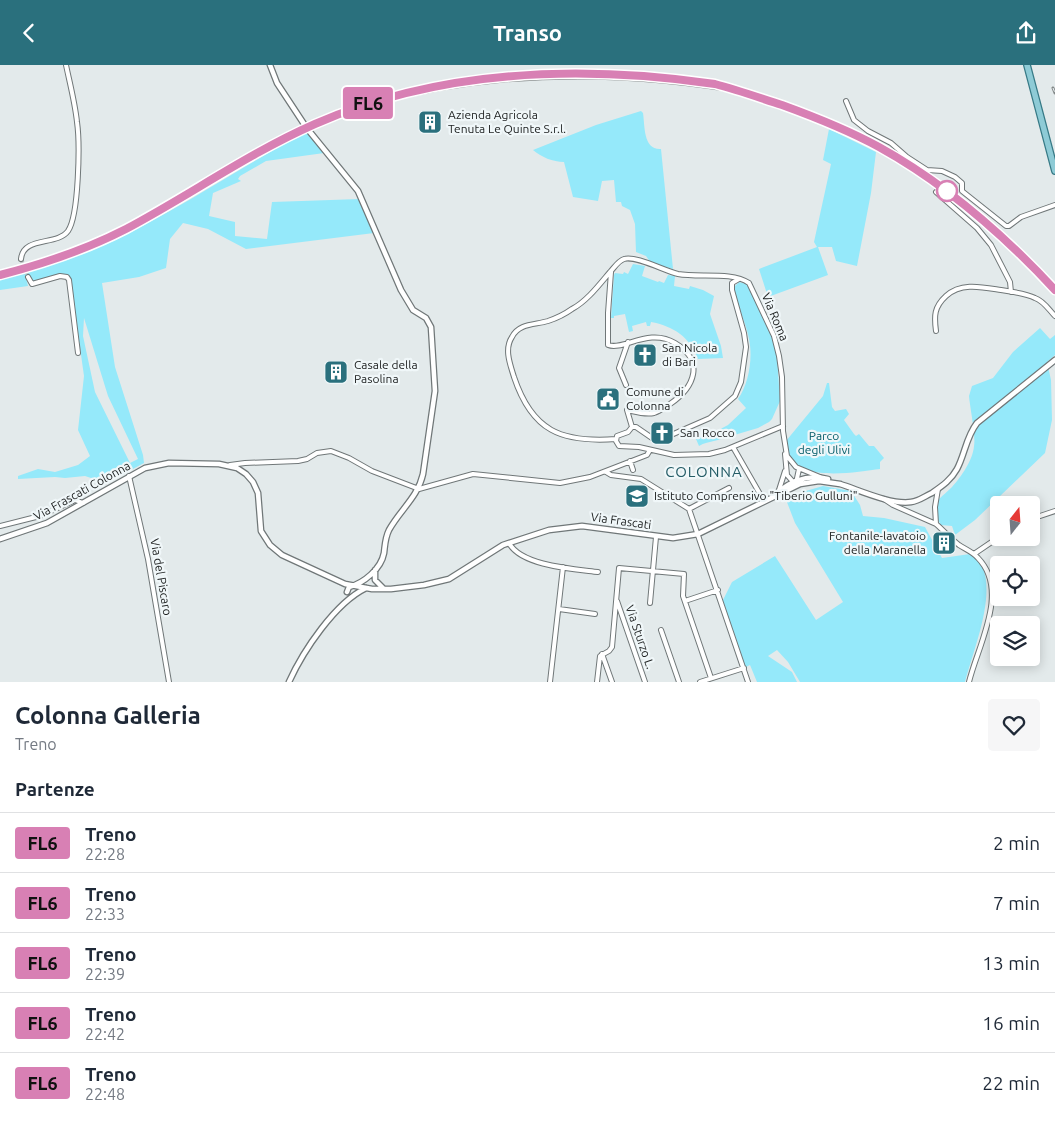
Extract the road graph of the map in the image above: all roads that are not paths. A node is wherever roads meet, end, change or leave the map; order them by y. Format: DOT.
graph roads {
  1 [pos="66,65"];
  2 [pos="270,65"];
  3 [pos="1027,65"];
  4 [pos="846,101"];
  5 [pos="304,124"];
  6 [pos="310,132"];
  7 [pos="1055,171"];
  8 [pos="936,192"];
  9 [pos="1055,205"];
  10 [pos="21,259"];
  11 [pos="611,272"];
  12 [pos="28,277"];
  13 [pos="739,279"];
  14 [pos="1012,292"];
  15 [pos="1055,316"];
  16 [pos="936,331"];
  17 [pos="628,342"];
  18 [pos="78,353"];
  19 [pos="1055,360"];
  20 [pos="626,385"];
  21 [pos="632,427"];
  22 [pos="783,427"];
  23 [pos="616,440"];
  24 [pos="733,447"];
  25 [pos="650,449"];
  26 [pos="784,450"];
  27 [pos="630,461"];
  28 [pos="230,465"];
  29 [pos="786,469"];
  30 [pos="799,469"];
  31 [pos="633,470"];
  32 [pos="606,472"];
  33 [pos="129,476"];
  34 [pos="825,478"];
  35 [pos="795,483"];
  36 [pos="840,484"];
  37 [pos="729,488"];
  38 [pos="419,489"];
  39 [pos="938,489"];
  40 [pos="776,493"];
  41 [pos="880,497"];
  42 [pos="764,501"];
  43 [pos="84,503"];
  44 [pos="689,509"];
  45 [pos="1055,511"];
  46 [pos="1040,516"];
  47 [pos="936,524"];
  48 [pos="0,526"];
  49 [pos="698,534"];
  50 [pos="656,537"];
  51 [pos="0,539"];
  52 [pos="509,543"];
  53 [pos="990,543"];
  54 [pos="974,554"];
  55 [pos="376,567"];
  56 [pos="563,567"];
  57 [pos="653,571"];
  58 [pos="598,572"];
  59 [pos="337,581"];
  60 [pos="353,586"];
  61 [pos="366,588"];
  62 [pos="391,589"];
  63 [pos="718,590"];
  64 [pos="347,592"];
  65 [pos="354,595"];
  66 [pos="616,599"];
  67 [pos="685,601"];
  68 [pos="650,603"];
  69 [pos="341,606"];
  70 [pos="558,609"];
  71 [pos="595,615"];
  72 [pos="661,630"];
  73 [pos="602,653"];
  74 [pos="744,668"];
  75 [pos="711,678"];
  76 [pos="169,682"];
  77 [pos="289,682"];
  78 [pos="550,682"];
  79 [pos="598,682"];
  80 [pos="612,682"];
  81 [pos="645,682"];
  82 [pos="679,682"];
  83 [pos="700,682"];
  84 [pos="748,682"];
  85 [pos="969,682"];
  1 -- 10 [label="street"];
  2 -- 5 [label="street"];
  3 -- 7 [label="main road"];
  4 -- 9 [label="street"];
  6 -- 38 [label="street"];
  8 -- 14 [label="street"];
  11 -- 13 [label="street"];
  11 -- 17 [label="street"];
  11 -- 23 [label="street"];
  12 -- 18 [label="street"];
  13 -- 21 [label="street"];
  13 -- 22 [label="street, Via Roma"];
  14 -- 15 [label="street"];
  14 -- 16 [label="street"];
  17 -- 20 [label="street"];
  17 -- 21 [label="street"];
  19 -- 39 [label="street"];
  21 -- 23 [label="street"];
  22 -- 24 [label="street"];
  22 -- 26 [label="street, Via Roma"];
  23 -- 25 [label="street"];
  24 -- 25 [label="street"];
  24 -- 42 [label="street"];
  25 -- 27 [label="street"];
  26 -- 29 [label="street"];
  26 -- 30 [label="street"];
  27 -- 31 [label="street"];
  27 -- 32 [label="street"];
  28 -- 33 [label="street, Via Frascati Colonna"];
  28 -- 38 [label="street"];
  28 -- 59 [label="street"];
  29 -- 35 [label="street"];
  29 -- 40 [label="street"];
  30 -- 34 [label="street"];
  30 -- 35 [label="street"];
  32 -- 38 [label="street"];
  32 -- 44 [label="street"];
  33 -- 43 [label="street, Via Frascati Colonna"];
  33 -- 76 [label="street, Via del Piscaro"];
  34 -- 35 [label="street"];
  34 -- 36 [label="street"];
  35 -- 36 [label="street"];
  35 -- 40 [label="street, Via Frascati"];
  36 -- 41 [label="street"];
  37 -- 44 [label="street"];
  38 -- 55 [label="street"];
  39 -- 41 [label="street"];
  39 -- 47 [label="street"];
  40 -- 42 [label="street, Via Frascati"];
  41 -- 47 [label="street"];
  42 -- 49 [label="street, Via Frascati"];
  43 -- 48 [label="street"];
  43 -- 51 [label="street, Via Frascati Colonna"];
  44 -- 49 [label="street"];
  45 -- 46 [label="street"];
  47 -- 54 [label="street"];
  49 -- 50 [label="street, Via Frascati"];
  49 -- 63 [label="street"];
  50 -- 52 [label="street, Via Frascati"];
  50 -- 57 [label="street"];
  52 -- 56 [label="street"];
  52 -- 62 [label="street, Via Frascati"];
  53 -- 54 [label="street"];
  54 -- 85 [label="street"];
  55 -- 60 [label="street"];
  55 -- 62 [label="street"];
  56 -- 58 [label="street"];
  56 -- 70 [label="street"];
  57 -- 66 [label="street"];
  57 -- 67 [label="street"];
  57 -- 68 [label="street"];
  59 -- 60 [label="street"];
  59 -- 64 [label="street"];
  60 -- 61 [label="street"];
  60 -- 64 [label="street"];
  60 -- 65 [label="street"];
  61 -- 62 [label="street, Via Frascati"];
  61 -- 65 [label="street"];
  63 -- 67 [label="street"];
  63 -- 74 [label="street"];
  64 -- 69 [label="street"];
  65 -- 69 [label="street"];
  66 -- 73 [label="street"];
  66 -- 81 [label="street, Via Sturzo L."];
  67 -- 75 [label="street"];
  69 -- 77 [label="street"];
  70 -- 71 [label="street"];
  70 -- 78 [label="street"];
  72 -- 82 [label="street"];
  73 -- 79 [label="street"];
  73 -- 80 [label="street"];
  74 -- 75 [label="street"];
  74 -- 84 [label="street"];
  75 -- 83 [label="street"];
}
